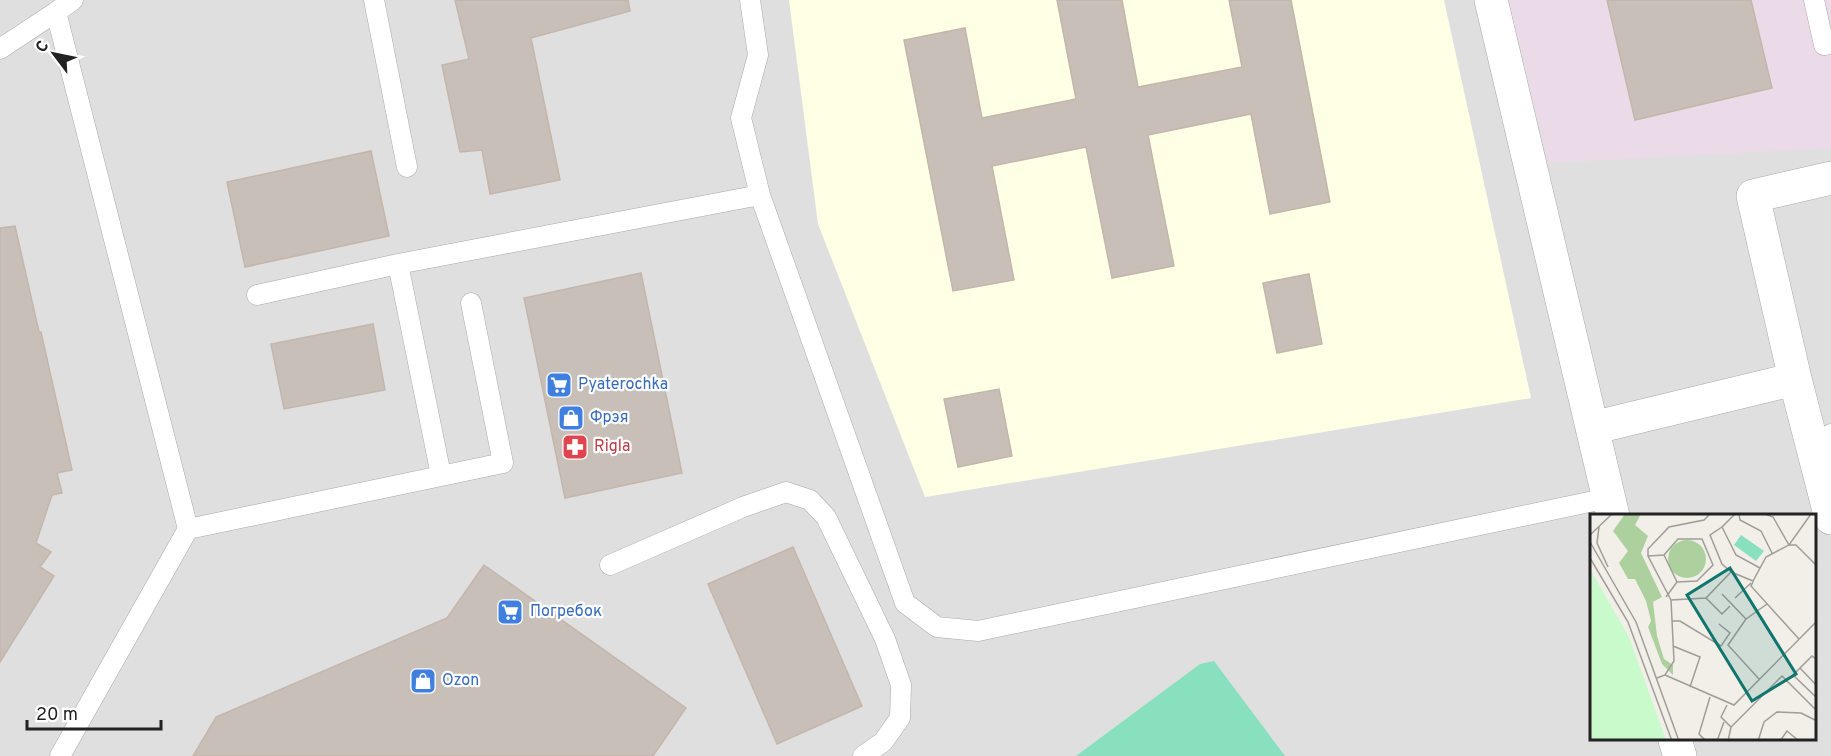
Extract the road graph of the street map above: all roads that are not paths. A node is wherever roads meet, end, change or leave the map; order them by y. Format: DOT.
graph roads {
  1 [pos="73,0"];
  2 [pos="374,0"];
  3 [pos="750,0"];
  4 [pos="1491,0"];
  5 [pos="1814,0"];
  6 [pos="56,12"];
  7 [pos="1831,44"];
  8 [pos="0,49"];
  9 [pos="407,167"];
  10 [pos="1831,178"];
  11 [pos="760,195"];
  12 [pos="398,264"];
  13 [pos="257,295"];
  14 [pos="471,303"];
  15 [pos="1795,379"];
  16 [pos="1592,428"];
  17 [pos="1823,446"];
  18 [pos="441,475"];
  19 [pos="1611,507"];
  20 [pos="1831,518"];
  21 [pos="188,529"];
  22 [pos="610,565"];
  23 [pos="1675,741"];
  24 [pos="60,756"];
  25 [pos="863,756"];
  26 [pos="1680,756"];
  1 -- 6 [label="lane"];
  2 -- 9 [label="lane"];
  3 -- 11 [label="lane"];
  4 -- 16 [label="street"];
  5 -- 7 [label="lane"];
  6 -- 8 [label="lane"];
  6 -- 21 [label="lane"];
  10 -- 15 [label="street"];
  11 -- 12 [label="lane"];
  11 -- 19 [label="lane"];
  12 -- 13 [label="lane"];
  12 -- 18 [label="lane"];
  14 -- 18 [label="lane"];
  15 -- 16 [label="street"];
  15 -- 17 [label="street"];
  16 -- 19 [label="street"];
  17 -- 20 [label="street"];
  18 -- 21 [label="lane"];
  21 -- 24 [label="lane"];
  22 -- 25 [label="lane"];
  23 -- 26 [label="street"];
}
